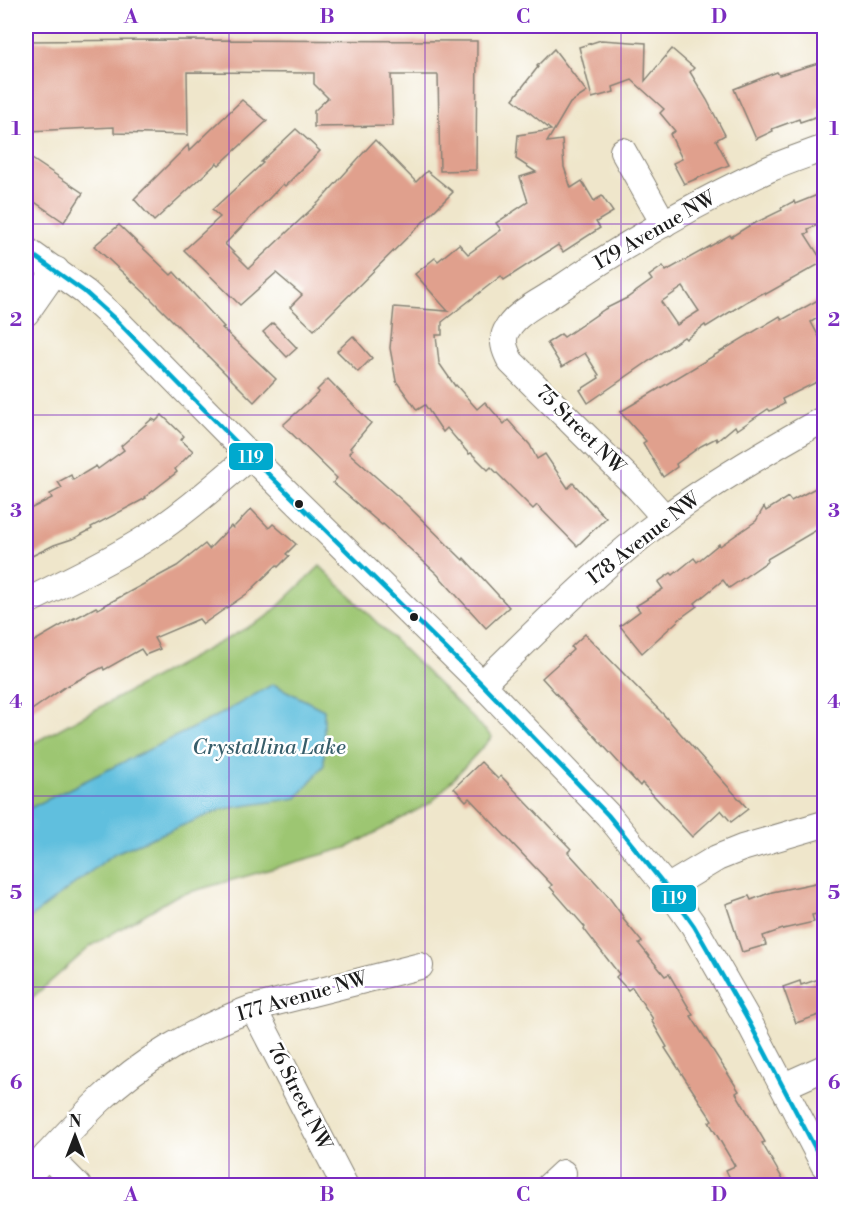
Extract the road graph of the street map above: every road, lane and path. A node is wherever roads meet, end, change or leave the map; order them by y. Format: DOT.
graph roads {
  1 [pos="825,148"];
  2 [pos="623,151"];
  3 [pos="664,224"];
  4 [pos="26,250"];
  5 [pos="56,270"];
  6 [pos="26,313"];
  7 [pos="504,339"];
  8 [pos="825,419"];
  9 [pos="250,456"];
  10 [pos="665,518"];
  11 [pos="26,602"];
  12 [pos="482,684"];
  13 [pos="825,824"];
  14 [pos="667,888"];
  15 [pos="420,966"];
  16 [pos="253,1008"];
  17 [pos="825,1068"];
  18 [pos="784,1086"];
  19 [pos="47,1155"];
  20 [pos="825,1165"];
  21 [pos="26,1178"];
  22 [pos="78,1185"];
  23 [pos="345,1185"];
  1 -- 3 [label="street, 179 Avenue NW"];
  2 -- 3 [label="street"];
  3 -- 7 [label="street, 179 Avenue NW"];
  4 -- 5 [label="street"];
  5 -- 6 [label="street"];
  5 -- 9 [label="street"];
  7 -- 10 [label="street, 75 Street NW"];
  8 -- 10 [label="street, 178 Avenue NW"];
  9 -- 11 [label="street"];
  9 -- 12 [label="street"];
  10 -- 12 [label="street, 178 Avenue NW"];
  12 -- 14 [label="street"];
  13 -- 14 [label="street"];
  14 -- 18 [label="street"];
  15 -- 16 [label="street, 177 Avenue NW"];
  16 -- 19 [label="street, 177 Avenue NW"];
  16 -- 23 [label="street, 76 Street NW"];
  17 -- 18 [label="street"];
  18 -- 20 [label="street"];
  19 -- 21 [label="street, 177 Avenue NW"];
  19 -- 22 [label="street"];
}
